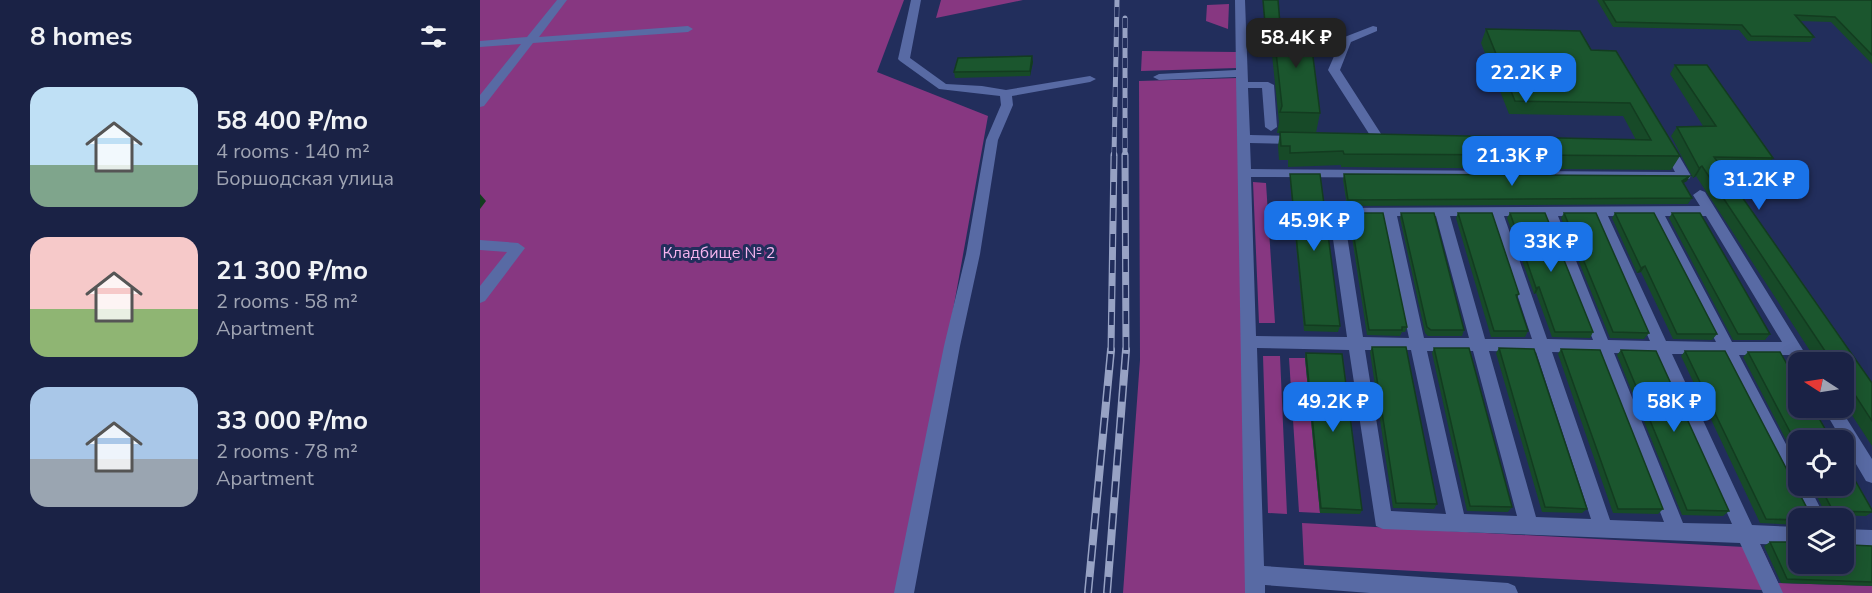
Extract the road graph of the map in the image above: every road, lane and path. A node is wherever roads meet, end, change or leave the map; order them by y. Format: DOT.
graph roads {
  1 [pos="562,0"];
  2 [pos="916,0"];
  3 [pos="1240,0"];
  4 [pos="1373,28"];
  5 [pos="688,29"];
  6 [pos="530,42"];
  7 [pos="480,44"];
  8 [pos="1159,77"];
  9 [pos="1090,79"];
  10 [pos="1242,79"];
  11 [pos="1006,94"];
  12 [pos="480,103"];
  13 [pos="1271,127"];
  14 [pos="1661,135"];
  15 [pos="1244,139"];
  16 [pos="1311,140"];
  17 [pos="1380,140"];
  18 [pos="1245,173"];
  19 [pos="1700,195"];
  20 [pos="1389,211"];
  21 [pos="1442,211"];
  22 [pos="1496,211"];
  23 [pos="1549,211"];
  24 [pos="1599,211"];
  25 [pos="1656,211"];
  26 [pos="1710,211"];
  27 [pos="480,245"];
  28 [pos="480,297"];
  29 [pos="1249,342"];
  30 [pos="1356,344"];
  31 [pos="1419,344"];
  32 [pos="1479,345"];
  33 [pos="1542,346"];
  34 [pos="1603,346"];
  35 [pos="1662,347"];
  36 [pos="1728,348"];
  37 [pos="1794,349"];
  38 [pos="1796,352"];
  39 [pos="1837,418"];
  40 [pos="1788,464"];
  41 [pos="1872,475"];
  42 [pos="1457,523"];
  43 [pos="1529,526"];
  44 [pos="1604,529"];
  45 [pos="1677,532"];
  46 [pos="1747,534"];
  47 [pos="1788,536"];
  48 [pos="1854,538"];
  49 [pos="1872,538"];
  50 [pos="1255,584"];
  51 [pos="1470,592"];
  52 [pos="904,593"];
  53 [pos="1508,593"];
  54 [pos="1773,593"];
  1 -- 6 [label="street"];
  2 -- 11 [label="street"];
  3 -- 10 [label="street"];
  4 -- 17 [label="street"];
  5 -- 6 [label="street"];
  6 -- 7 [label="street"];
  6 -- 12 [label="street"];
  8 -- 10 [label="street"];
  9 -- 11 [label="street"];
  10 -- 13 [label="street"];
  10 -- 15 [label="street"];
  11 -- 52 [label="street"];
  14 -- 18 [label="street"];
  15 -- 16 [label="street"];
  15 -- 18 [label="street"];
  18 -- 29 [label="street"];
  19 -- 26 [label="street"];
  20 -- 21 [label="street"];
  20 -- 30 [label="street"];
  20 -- 31 [label="street"];
  21 -- 22 [label="street"];
  21 -- 32 [label="street"];
  22 -- 23 [label="street"];
  22 -- 33 [label="street"];
  23 -- 24 [label="street"];
  23 -- 34 [label="street"];
  24 -- 25 [label="street"];
  24 -- 35 [label="street"];
  25 -- 26 [label="street"];
  25 -- 36 [label="street"];
  26 -- 37 [label="street"];
  27 -- 28 [label="street"];
  29 -- 30 [label="street"];
  29 -- 50 [label="street"];
  30 -- 31 [label="street"];
  30 -- 42 [label="street"];
  31 -- 32 [label="street"];
  31 -- 42 [label="street"];
  32 -- 33 [label="street"];
  32 -- 43 [label="street"];
  33 -- 34 [label="street"];
  33 -- 44 [label="street"];
  34 -- 35 [label="street"];
  34 -- 45 [label="street"];
  35 -- 36 [label="street"];
  35 -- 46 [label="street"];
  36 -- 37 [label="street"];
  36 -- 40 [label="street"];
  37 -- 38 [label="street"];
  39 -- 41 [label="street"];
  42 -- 43 [label="street"];
  43 -- 44 [label="street"];
  44 -- 45 [label="street"];
  45 -- 46 [label="street"];
  46 -- 47 [label="street"];
  46 -- 54 [label="street"];
  48 -- 49 [label="street"];
  50 -- 51 [label="street"];
  51 -- 53 [label="street"];
}
